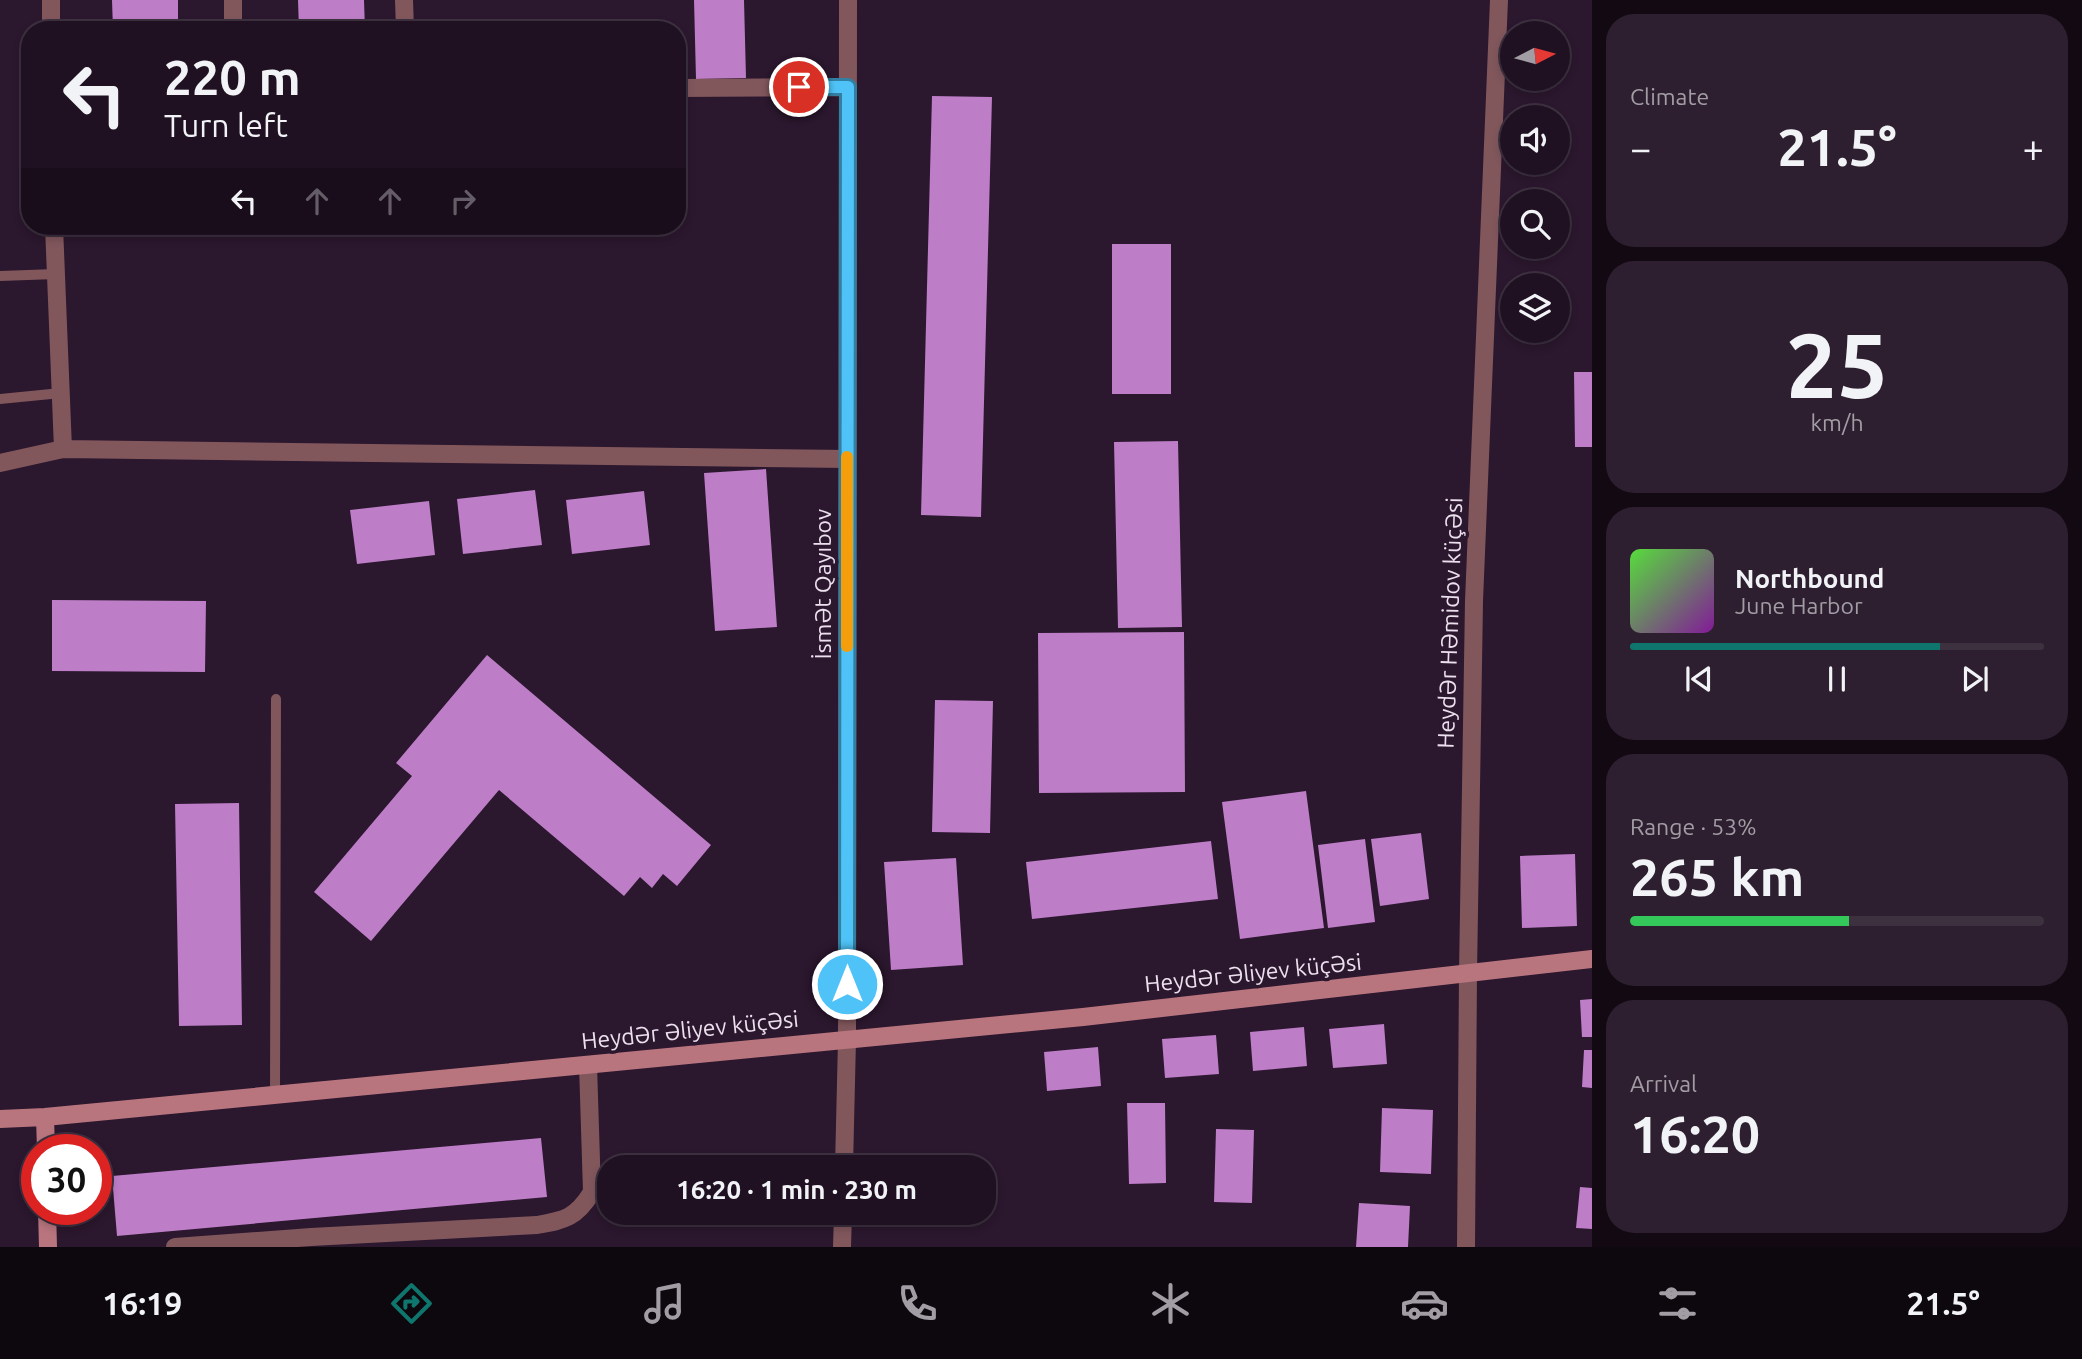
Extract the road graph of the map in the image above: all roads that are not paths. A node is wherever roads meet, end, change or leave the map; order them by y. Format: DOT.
graph roads {
  1 [pos="51,0"];
  2 [pos="233,0"];
  3 [pos="404,0"];
  4 [pos="848,0"];
  5 [pos="1499,0"];
  6 [pos="51,21"];
  7 [pos="233,21"];
  8 [pos="405,21"];
  9 [pos="848,87"];
  10 [pos="686,88"];
  11 [pos="54,235"];
  12 [pos="56,274"];
  13 [pos="0,276"];
  14 [pos="61,393"];
  15 [pos="0,399"];
  16 [pos="63,449"];
  17 [pos="847,460"];
  18 [pos="0,463"];
  19 [pos="276,699"];
  20 [pos="1592,959"];
  21 [pos="1468,973"];
  22 [pos="847,1040"];
  23 [pos="588,1065"];
  24 [pos="275,1095"];
  25 [pos="45,1118"];
  26 [pos="0,1119"];
  27 [pos="46,1134"];
  28 [pos="844,1155"];
  29 [pos="47,1225"];
  30 [pos="843,1225"];
  31 [pos="312,1242"];
  32 [pos="48,1247"];
  33 [pos="175,1247"];
  34 [pos="842,1247"];
  35 [pos="1466,1247"];
  1 -- 6 [label="street"];
  2 -- 7 [label="street"];
  3 -- 8 [label="street"];
  4 -- 9 [label="street, İsmət Qayıbov"];
  5 -- 21 [label="street, Heydər Həmidov küçəsi"];
  9 -- 10 [label="street"];
  9 -- 17 [label="street, İsmət Qayıbov"];
  11 -- 12 [label="street"];
  12 -- 13 [label="lane"];
  12 -- 14 [label="street"];
  14 -- 15 [label="lane"];
  14 -- 16 [label="street"];
  16 -- 17 [label="street"];
  16 -- 18 [label="street"];
  17 -- 22 [label="street, İsmət Qayıbov"];
  19 -- 24 [label="lane"];
  20 -- 21 [label="main road, Heydər Əliyev küçəsi"];
  21 -- 22 [label="main road, Heydər Əliyev küçəsi"];
  21 -- 35 [label="street, Heydər Həmidov küçəsi"];
  22 -- 23 [label="main road, Heydər Əliyev küçəsi"];
  22 -- 28 [label="street, İsmət Qayıbov"];
  23 -- 24 [label="main road, Heydər Əliyev küçəsi"];
  23 -- 31 [label="street"];
  24 -- 25 [label="main road, Heydər Əliyev küçəsi"];
  25 -- 26 [label="main road, Heydər Əliyev küçəsi"];
  25 -- 27 [label="main road"];
  29 -- 32 [label="main road"];
  30 -- 34 [label="street"];
  31 -- 33 [label="street"];
}
